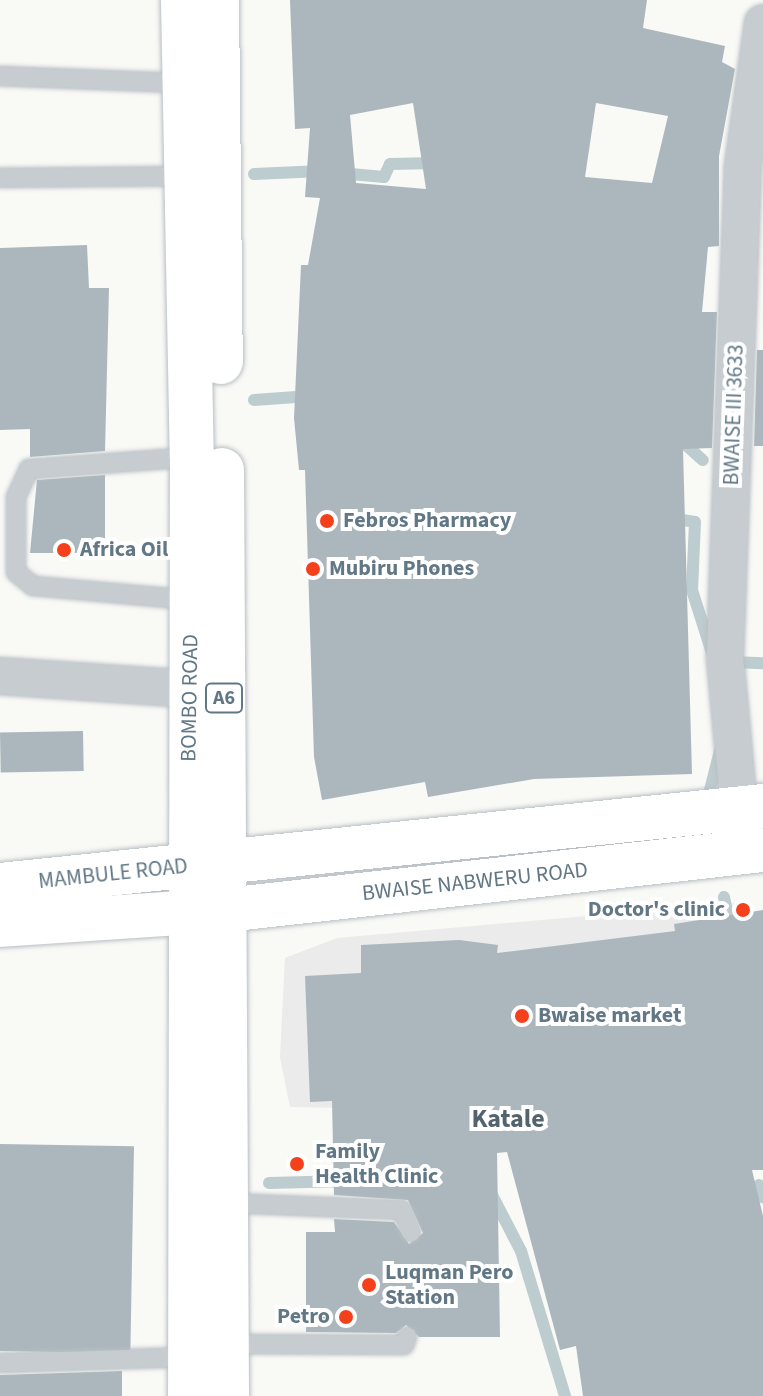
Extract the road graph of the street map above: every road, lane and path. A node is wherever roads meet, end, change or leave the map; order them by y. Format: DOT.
graph roads {
  1 [pos="183,0"];
  2 [pos="217,0"];
  3 [pos="763,23"];
  4 [pos="0,76"];
  5 [pos="760,80"];
  6 [pos="184,83"];
  7 [pos="187,176"];
  8 [pos="0,178"];
  9 [pos="192,457"];
  10 [pos="191,600"];
  11 [pos="0,676"];
  12 [pos="189,689"];
  13 [pos="751,807"];
  14 [pos="763,850"];
  15 [pos="207,865"];
  16 [pos="0,885"];
  17 [pos="206,910"];
  18 [pos="0,925"];
  19 [pos="225,1203"];
  20 [pos="411,1232"];
  21 [pos="407,1337"];
  22 [pos="0,1363"];
  23 [pos="203,1366"];
  24 [pos="227,1396"];
  1 -- 6 [label="main road, BOMBO ROAD"];
  2 -- 15 [label="main road, BOMBO ROAD / A6"];
  3 -- 5 [label="street, BWAISE III 3633"];
  4 -- 6 [label="lane"];
  5 -- 13 [label="street, BWAISE III 3633"];
  6 -- 7 [label="main road, BOMBO ROAD"];
  7 -- 8 [label="lane"];
  7 -- 9 [label="main road, BOMBO ROAD"];
  9 -- 10 [label="main road, BOMBO ROAD"];
  9 -- 10 [label="lane"];
  10 -- 12 [label="main road, BOMBO ROAD"];
  11 -- 12 [label="street"];
  12 -- 15 [label="main road, BOMBO ROAD"];
  13 -- 15 [label="main road, BWAISE NABWERU ROAD"];
  14 -- 17 [label="main road, BWAISE NABWERU ROAD"];
  15 -- 16 [label="main road, MAMBULE ROAD"];
  15 -- 17 [label="main road, BOMBO ROAD / A6"];
  17 -- 18 [label="main road, MAMBULE ROAD"];
  17 -- 19 [label="main road, BOMBO ROAD / A6"];
  17 -- 23 [label="main road, BOMBO ROAD / A6"];
  19 -- 20 [label="lane"];
  19 -- 23 [label="main road, BOMBO ROAD / A6"];
  21 -- 23 [label="lane"];
  22 -- 23 [label="lane"];
  23 -- 24 [label="main road, BOMBO ROAD / A6"];
}
